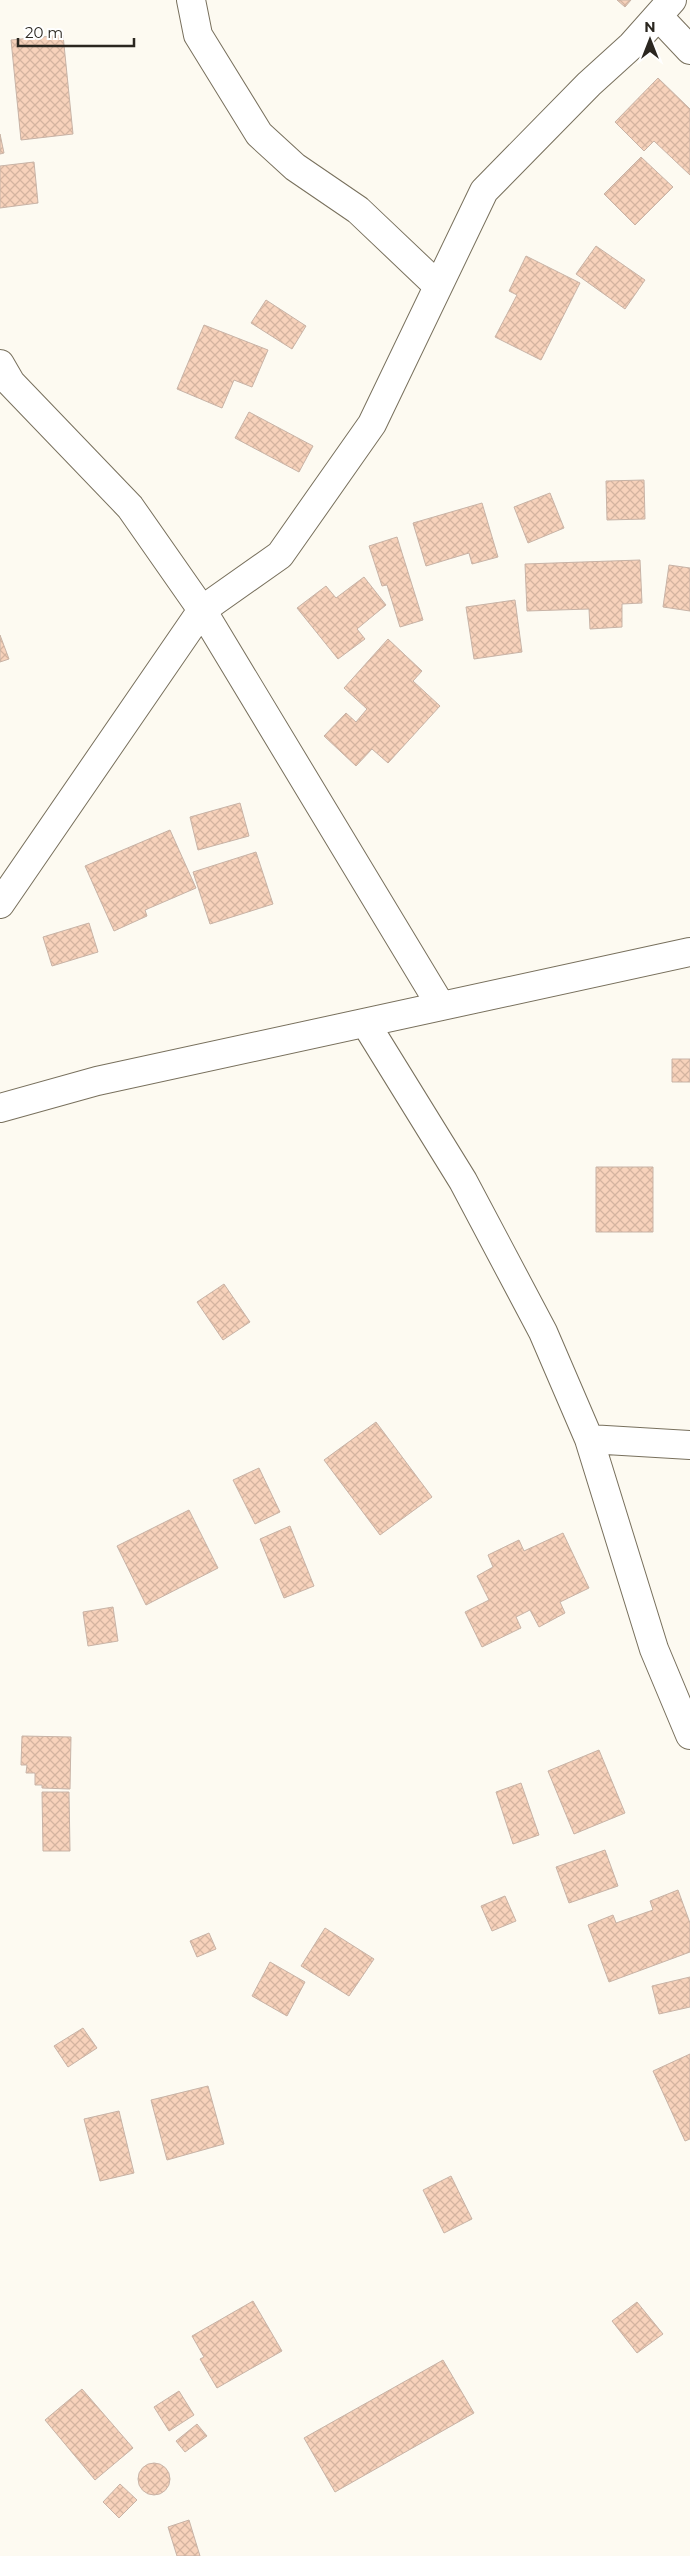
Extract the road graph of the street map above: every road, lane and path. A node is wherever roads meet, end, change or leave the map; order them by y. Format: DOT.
graph roads {
  1 [pos="191,0"];
  2 [pos="665,8"];
  3 [pos="690,50"];
  4 [pos="438,286"];
  5 [pos="0,364"];
  6 [pos="202,610"];
  7 [pos="0,904"];
  8 [pos="690,952"];
  9 [pos="441,1006"];
  10 [pos="366,1024"];
  11 [pos="0,1108"];
  12 [pos="589,1439"];
  13 [pos="690,1444"];
  14 [pos="690,1735"];
  1 -- 4 [label="street"];
  2 -- 3 [label="street"];
  2 -- 4 [label="street"];
  4 -- 6 [label="street"];
  5 -- 6 [label="street"];
  6 -- 7 [label="street"];
  6 -- 9 [label="street"];
  8 -- 9 [label="street"];
  9 -- 10 [label="street"];
  10 -- 11 [label="street"];
  10 -- 12 [label="street"];
  12 -- 13 [label="street"];
  12 -- 14 [label="street"];
}
